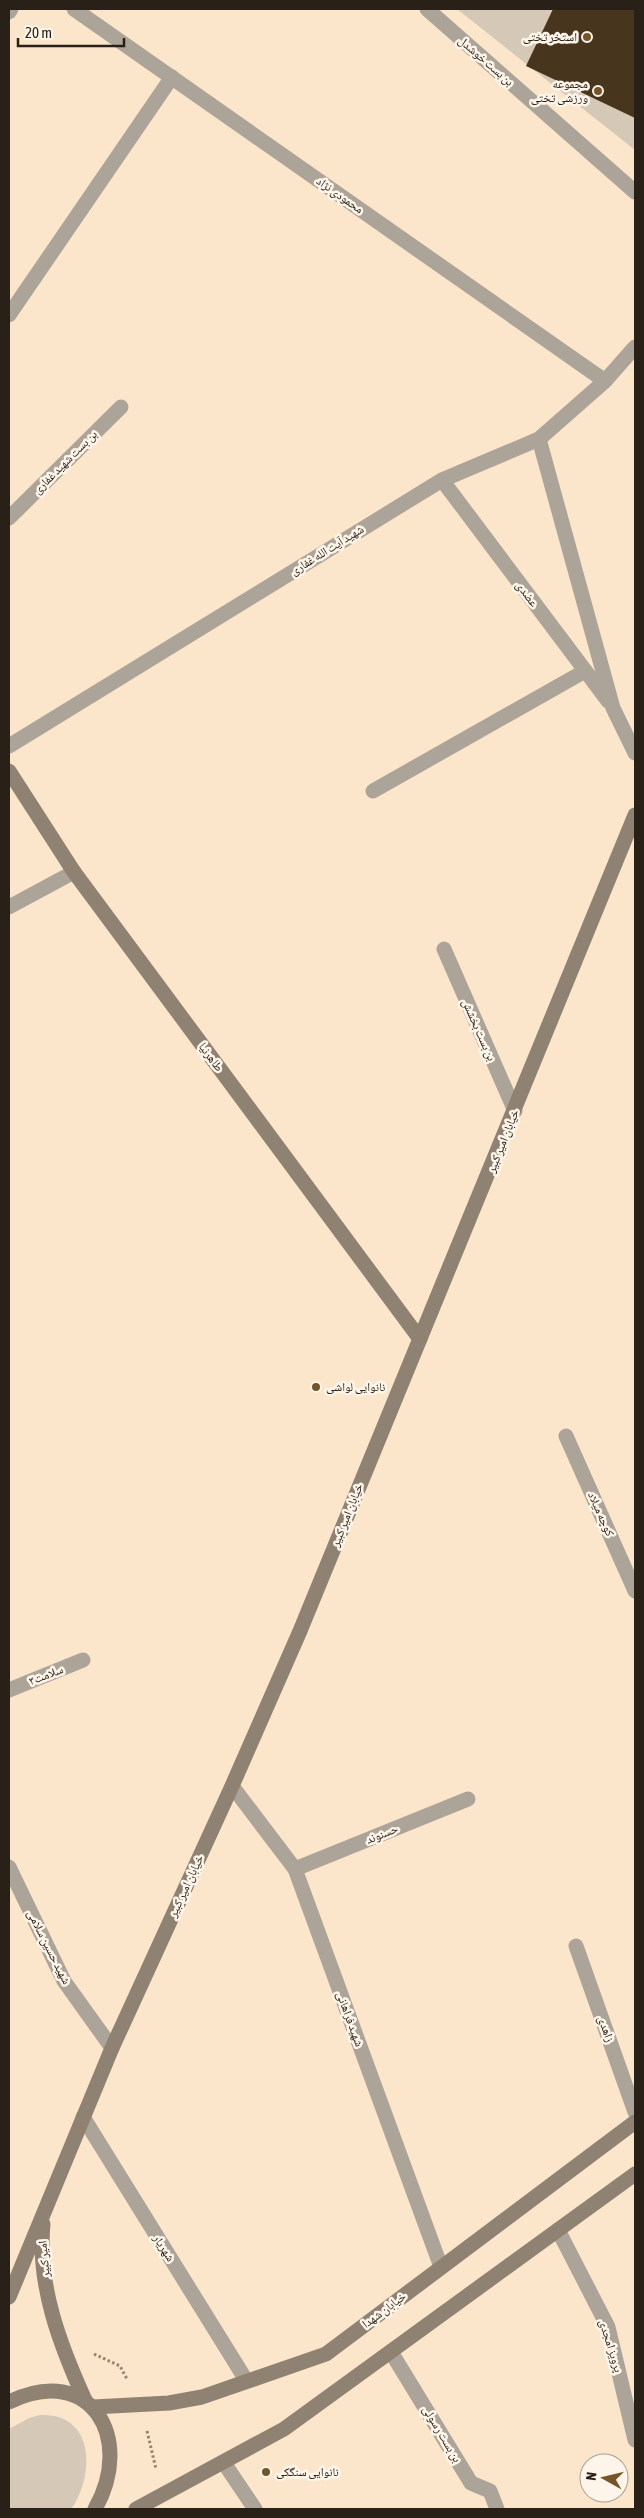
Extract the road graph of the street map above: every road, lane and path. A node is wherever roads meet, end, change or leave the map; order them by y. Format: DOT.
graph roads {
  1 [pos="427,9"];
  2 [pos="80,10"];
  3 [pos="172,77"];
  4 [pos="635,192"];
  5 [pos="9,316"];
  6 [pos="635,347"];
  7 [pos="606,381"];
  8 [pos="121,407"];
  9 [pos="539,439"];
  10 [pos="442,480"];
  11 [pos="9,518"];
  12 [pos="586,671"];
  13 [pos="613,708"];
  14 [pos="9,746"];
  15 [pos="635,754"];
  16 [pos="9,771"];
  17 [pos="373,791"];
  18 [pos="635,816"];
  19 [pos="74,872"];
  20 [pos="9,907"];
  21 [pos="444,949"];
  22 [pos="515,1111"];
  23 [pos="420,1339"];
  24 [pos="566,1436"];
  25 [pos="635,1591"];
  26 [pos="84,1660"];
  27 [pos="9,1690"];
  28 [pos="232,1786"];
  29 [pos="468,1799"];
  30 [pos="9,1867"];
  31 [pos="295,1869"];
  32 [pos="576,1946"];
  33 [pos="112,2048"];
  34 [pos="635,2112"];
  35 [pos="83,2117"];
  36 [pos="635,2122"];
  37 [pos="635,2174"];
  38 [pos="44,2208"];
  39 [pos="558,2230"];
  40 [pos="441,2267"];
  41 [pos="9,2296"];
  42 [pos="391,2352"];
  43 [pos="246,2380"];
  44 [pos="9,2402"];
  45 [pos="89,2404"];
  46 [pos="635,2440"];
  47 [pos="224,2463"];
  48 [pos="95,2509"];
  49 [pos="136,2509"];
  50 [pos="255,2509"];
  51 [pos="497,2509"];
  1 -- 4 [label="street, بن بست خوشدل"];
  2 -- 3 [label="street, محمودی نژاد"];
  3 -- 5 [label="street"];
  3 -- 7 [label="street, محمودی نژاد"];
  6 -- 7 [label="street, شهید آیت الله غفاری"];
  7 -- 9 [label="street, شهید آیت الله غفاری"];
  8 -- 11 [label="street, بن بست شهید غفاری"];
  9 -- 10 [label="street, شهید آیت الله غفاری"];
  9 -- 13 [label="street, عضدی"];
  10 -- 12 [label="street, عضدی"];
  10 -- 14 [label="street, شهید آیت الله غفاری"];
  12 -- 13 [label="street, عضدی"];
  12 -- 17 [label="street"];
  13 -- 15 [label="street, عضدی"];
  16 -- 19 [label="main road, طاهرنیا"];
  18 -- 22 [label="main road, خیابان امیر کبیر"];
  19 -- 20 [label="street"];
  19 -- 23 [label="main road, طاهرنیا"];
  21 -- 22 [label="street, بن بست بخشش"];
  22 -- 23 [label="main road, خیابان امیر کبیر"];
  23 -- 28 [label="main road, خیابان امیر کبیر"];
  24 -- 25 [label="street, کوچه میلاد"];
  26 -- 27 [label="street, سلامت۳"];
  28 -- 31 [label="street, شهید فراهانی"];
  28 -- 33 [label="main road, خیابان امیر کبیر"];
  29 -- 31 [label="street, حسنوند"];
  30 -- 33 [label="street, شهید حسین سلامی"];
  31 -- 40 [label="street, شهید فراهانی"];
  32 -- 34 [label="street, زاهدی"];
  33 -- 35 [label="main road, خیابان امیر کبیر"];
  35 -- 38 [label="main road, خیابان امیر کبیر"];
  35 -- 43 [label="street, شهریار"];
  36 -- 40 [label="main road, خیابان شهدا"];
  37 -- 39 [label="main road"];
  38 -- 41 [label="main road, امیر کبیر"];
  38 -- 45 [label="main road, امیر کبیر"];
  39 -- 42 [label="main road"];
  39 -- 46 [label="street, پرویز امجدی"];
  40 -- 43 [label="main road, خیابان شهدا"];
  42 -- 47 [label="main road"];
  42 -- 51 [label="street, بن بست رسولی"];
  43 -- 45 [label="main road, خیابان شهدا"];
  44 -- 45 [label="main road, خیابان شهدا"];
  45 -- 48 [label="main road, امیر کبیر"];
  47 -- 49 [label="main road"];
  47 -- 50 [label="street"];
}
